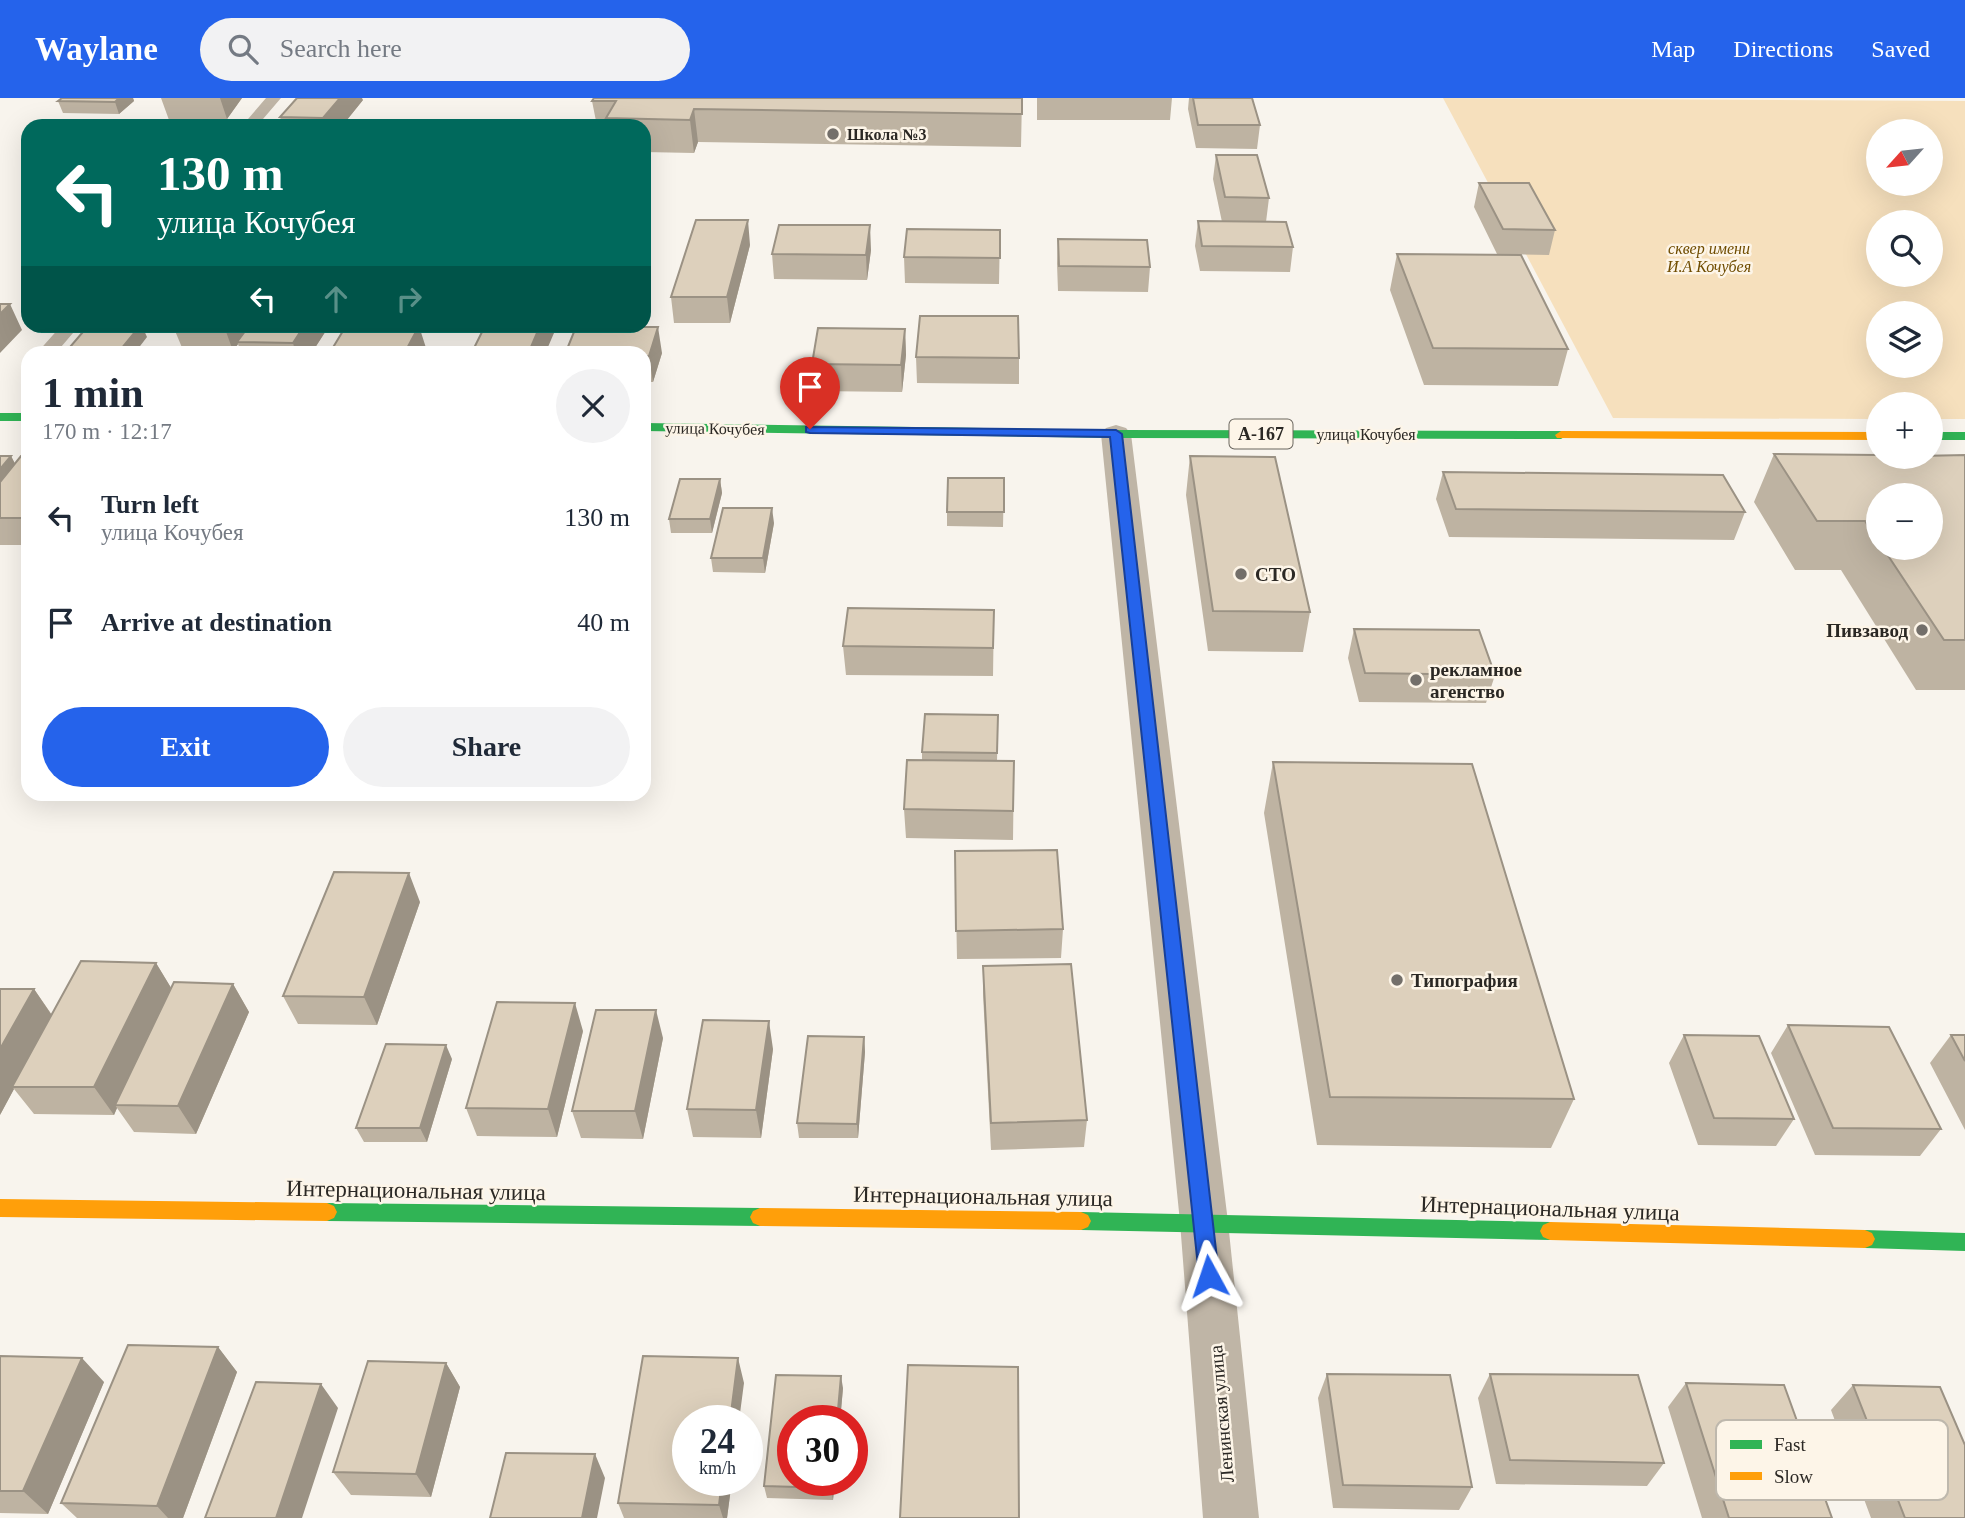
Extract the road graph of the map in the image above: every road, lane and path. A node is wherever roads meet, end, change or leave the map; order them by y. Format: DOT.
graph roads {
  1 [pos="274,98"];
  2 [pos="255,119"];
  3 [pos="0,417"];
  4 [pos="21,417"];
  5 [pos="651,426"];
  6 [pos="1116,434"];
  7 [pos="1866,436"];
  8 [pos="1943,436"];
  9 [pos="1965,436"];
  10 [pos="0,1208"];
  11 [pos="1204,1222"];
  12 [pos="1965,1242"];
  13 [pos="1231,1518"];
  1 -- 2 [label="lane"];
  3 -- 4 [label="main road"];
  5 -- 6 [label="main road, улица Кочубея / А-167"];
  6 -- 7 [label="main road, улица Кочубея / А-167"];
  6 -- 11 [label="street, Ленинская улица"];
  8 -- 9 [label="main road"];
  10 -- 11 [label="main road, Интернациональная улица"];
  11 -- 12 [label="main road, Интернациональная улица"];
  11 -- 13 [label="street, Ленинская улица"];
}
